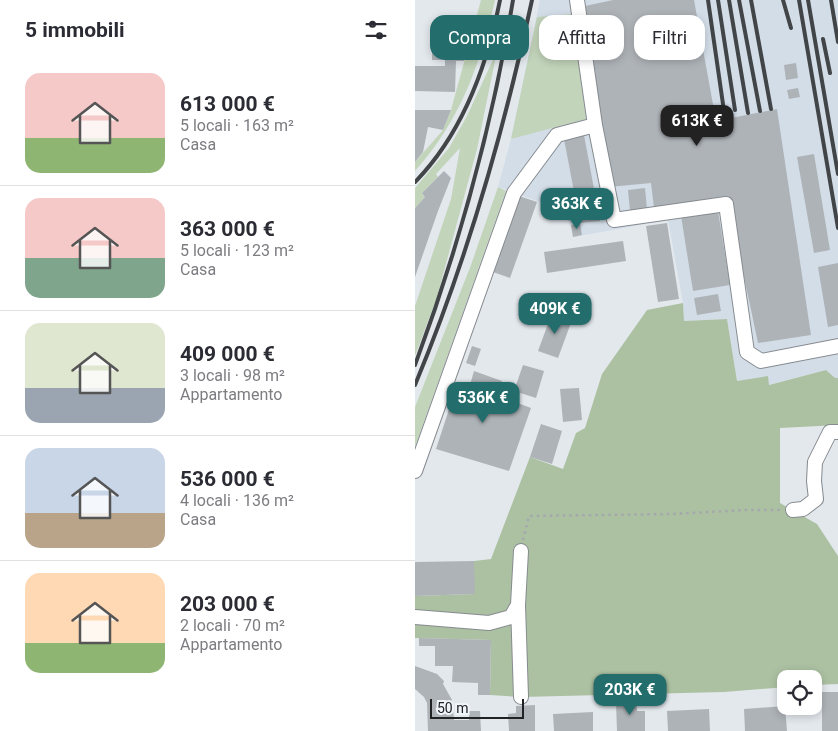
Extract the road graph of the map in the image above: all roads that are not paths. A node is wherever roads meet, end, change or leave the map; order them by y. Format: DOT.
graph roads {
  1 [pos="577,0"];
  2 [pos="595,125"];
  3 [pos="838,346"];
  4 [pos="838,432"];
  5 [pos="415,471"];
  6 [pos="793,510"];
  7 [pos="521,550"];
  8 [pos="518,605"];
  9 [pos="415,617"];
  10 [pos="521,697"];
  1 -- 2 [label="street"];
  2 -- 3 [label="street"];
  2 -- 5 [label="street"];
  4 -- 6 [label="street"];
  7 -- 8 [label="street"];
  8 -- 9 [label="street"];
  8 -- 10 [label="street"];
}
